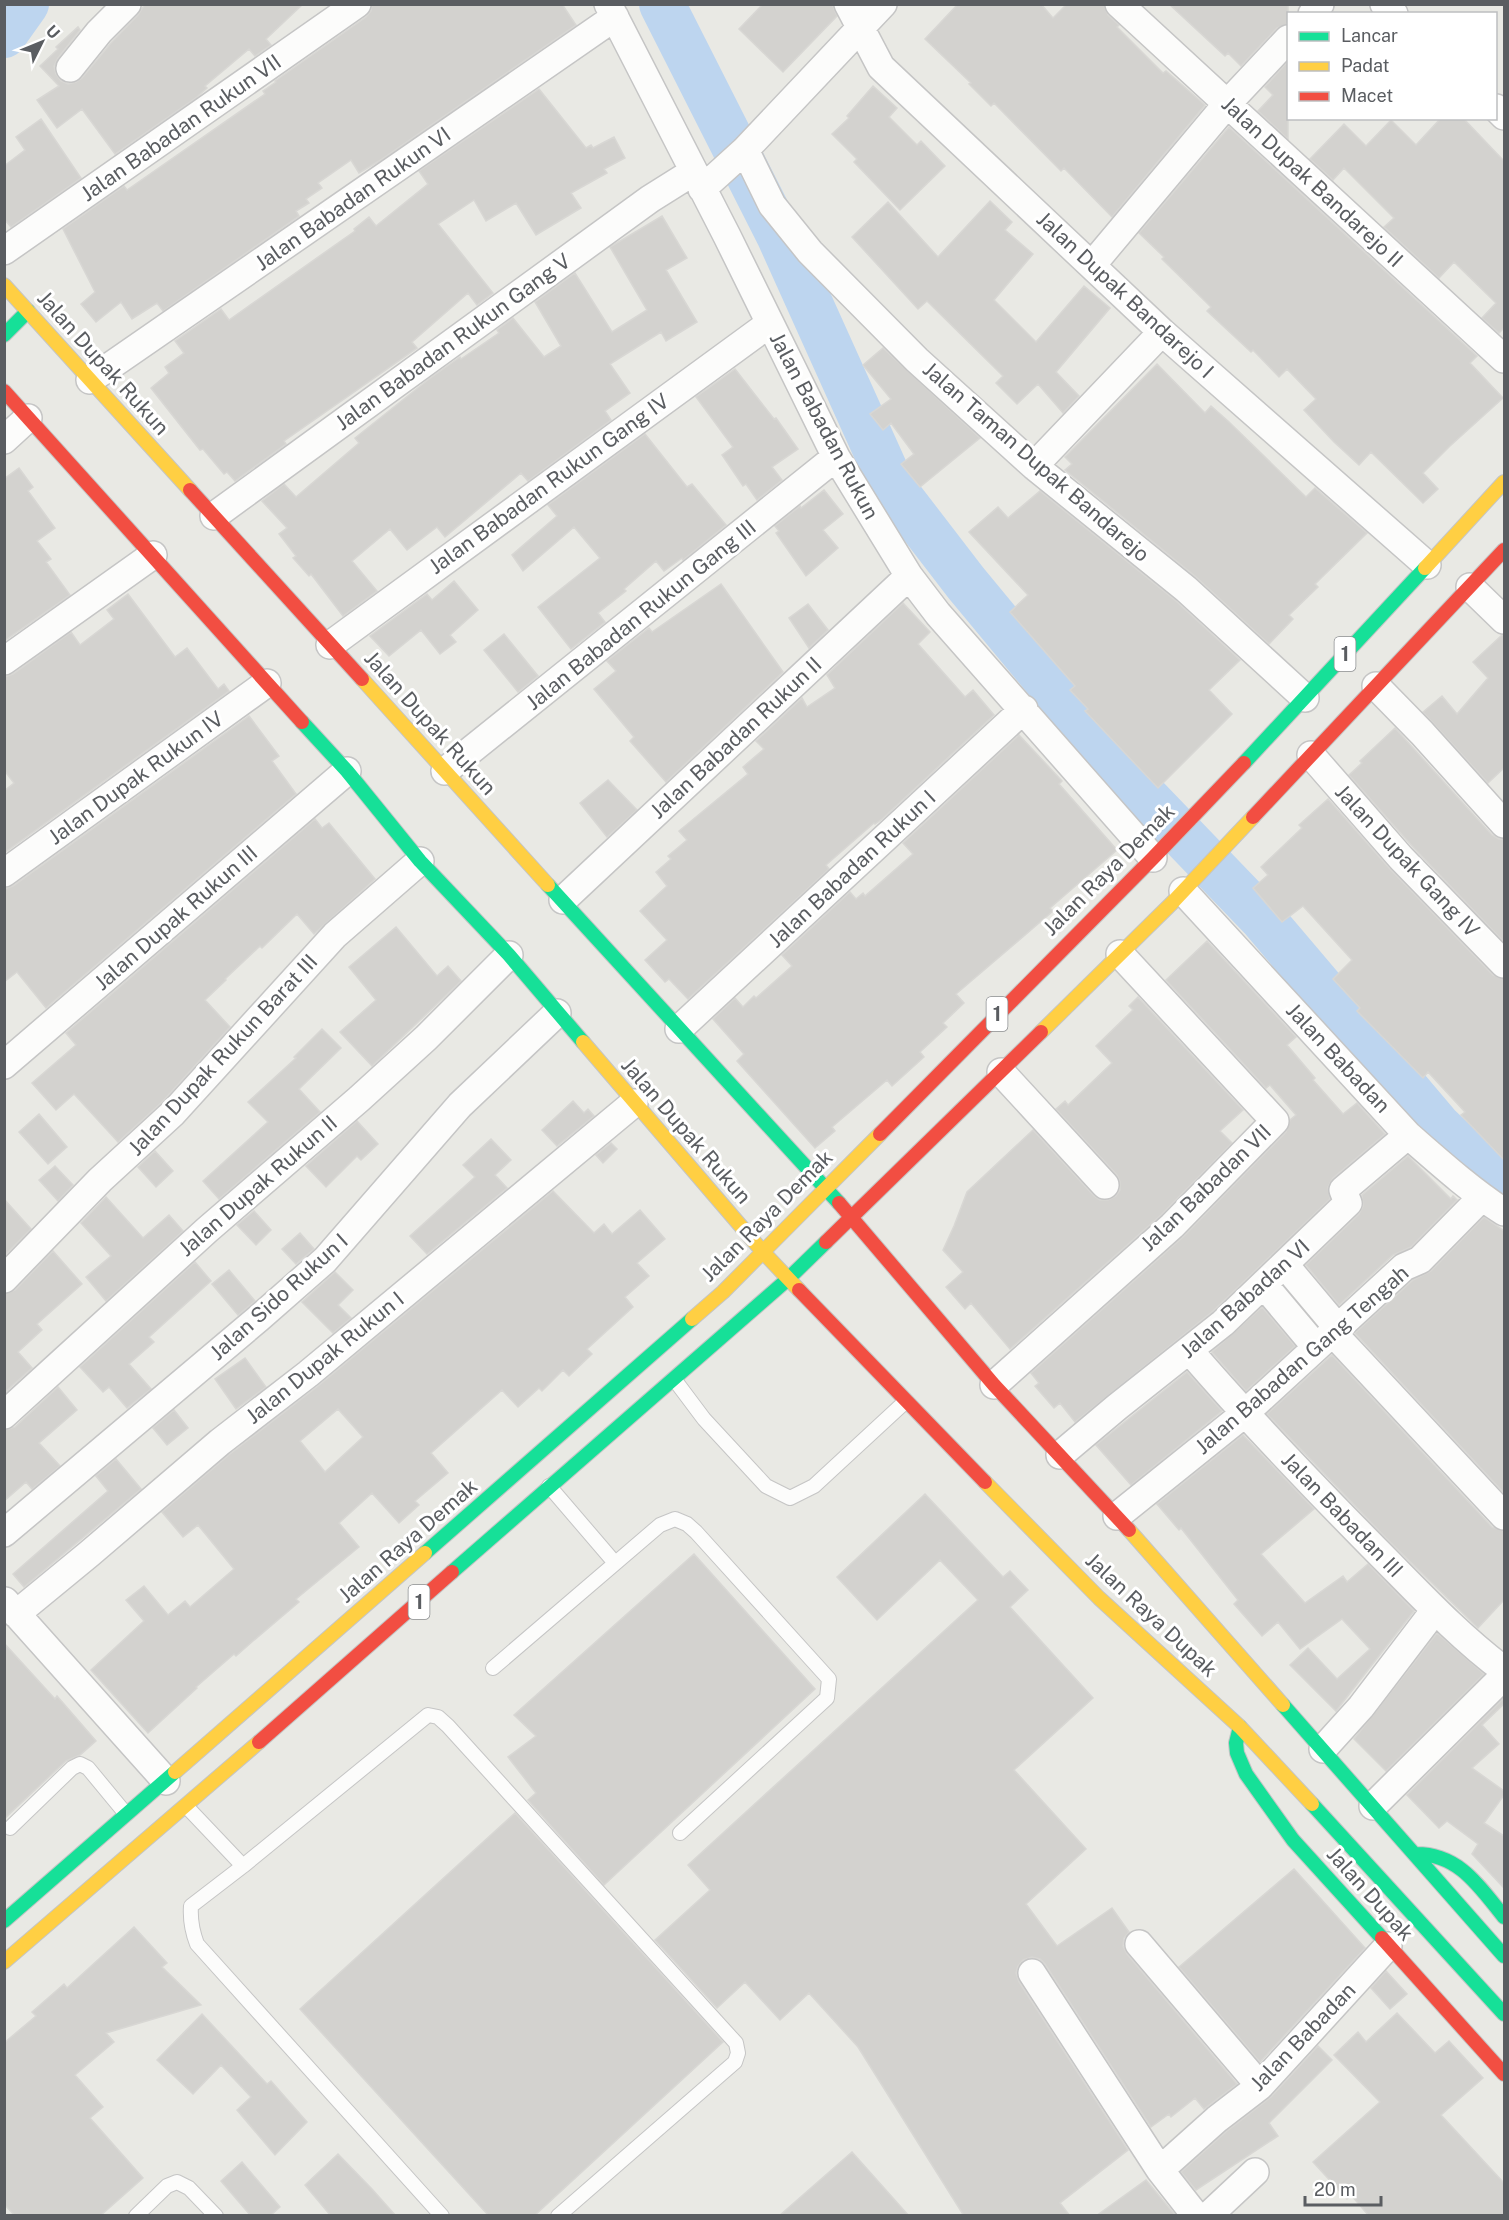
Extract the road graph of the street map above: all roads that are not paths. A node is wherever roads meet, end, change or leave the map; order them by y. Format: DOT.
graph roads {
  1 [pos="128,4"];
  2 [pos="357,4"];
  3 [pos="848,4"];
  4 [pos="882,4"];
  5 [pos="1119,4"];
  6 [pos="611,11"];
  7 [pos="860,29"];
  8 [pos="1287,40"];
  9 [pos="70,68"];
  10 [pos="1227,104"];
  11 [pos="742,153"];
  12 [pos="703,181"];
  13 [pos="4,251"];
  14 [pos="1092,265"];
  15 [pos="4,285"];
  16 [pos="28,311"];
  17 [pos="769,324"];
  18 [pos="1162,332"];
  19 [pos="4,335"];
  20 [pos="1504,359"];
  21 [pos="90,380"];
  22 [pos="4,391"];
  23 [pos="28,418"];
  24 [pos="4,440"];
  25 [pos="836,457"];
  26 [pos="1034,466"];
  27 [pos="1504,482"];
  28 [pos="214,516"];
  29 [pos="1504,550"];
  30 [pos="153,555"];
  31 [pos="1427,565"];
  32 [pos="909,576"];
  33 [pos="1470,586"];
  34 [pos="1504,620"];
  35 [pos="330,645"];
  36 [pos="4,662"];
  37 [pos="267,683"];
  38 [pos="1376,686"];
  39 [pos="1305,698"];
  40 [pos="1024,710"];
  41 [pos="1311,755"];
  42 [pos="347,771"];
  43 [pos="445,771"];
  44 [pos="1504,824"];
  45 [pos="1161,849"];
  46 [pos="420,861"];
  47 [pos="4,873"];
  48 [pos="1183,891"];
  49 [pos="563,900"];
  50 [pos="1119,954"];
  51 [pos="509,955"];
  52 [pos="1504,964"];
  53 [pos="557,1013"];
  54 [pos="679,1029"];
  55 [pos="4,1065"];
  56 [pos="1000,1072"];
  57 [pos="634,1103"];
  58 [pos="1408,1134"];
  59 [pos="1105,1185"];
  60 [pos="825,1187"];
  61 [pos="1482,1197"];
  62 [pos="1504,1212"];
  63 [pos="851,1216"];
  64 [pos="763,1252"];
  65 [pos="1285,1265"];
  66 [pos="788,1278"];
  67 [pos="4,1279"];
  68 [pos="1264,1285"];
  69 [pos="1328,1335"];
  70 [pos="1189,1350"];
  71 [pos="674,1379"];
  72 [pos="994,1385"];
  73 [pos="906,1401"];
  74 [pos="1244,1414"];
  75 [pos="4,1415"];
  76 [pos="1060,1455"];
  77 [pos="549,1486"];
  78 [pos="1117,1516"];
  79 [pos="1504,1516"];
  80 [pos="4,1533"];
  81 [pos="615,1563"];
  82 [pos="10,1607"];
  83 [pos="1435,1610"];
  84 [pos="493,1668"];
  85 [pos="1504,1670"];
  86 [pos="1504,1676"];
  87 [pos="1239,1726"];
  88 [pos="1323,1749"];
  89 [pos="166,1781"];
  90 [pos="186,1806"];
  91 [pos="1373,1806"];
  92 [pos="127,1816"];
  93 [pos="10,1828"];
  94 [pos="680,1833"];
  95 [pos="1416,1854"];
  96 [pos="243,1866"];
  97 [pos="39,1912"];
  98 [pos="1504,1917"];
  99 [pos="4,1921"];
  100 [pos="1139,1944"];
  101 [pos="1388,1946"];
  102 [pos="1504,1956"];
  103 [pos="4,1962"];
  104 [pos="1032,1973"];
  105 [pos="1504,2014"];
  106 [pos="1504,2074"];
  107 [pos="1260,2086"];
  108 [pos="1160,2170"];
  109 [pos="1255,2172"];
  110 [pos="135,2216"];
  111 [pos="216,2216"];
  112 [pos="442,2216"];
  113 [pos="558,2216"];
  114 [pos="1196,2216"];
  115 [pos="1208,2216"];
  1 -- 9 [label="street"];
  2 -- 13 [label="street, Jalan Babadan Rukun VII"];
  3 -- 7 [label="street, Jalan Dupak Bandarejo I"];
  4 -- 7 [label="street, Jalan Babadan Rukun Gang V"];
  5 -- 10 [label="street, Jalan Dupak Bandarejo II"];
  6 -- 12 [label="street, Jalan Babadan Rukun"];
  6 -- 21 [label="street, Jalan Babadan Rukun VI"];
  7 -- 11 [label="street, Jalan Babadan Rukun Gang V"];
  7 -- 14 [label="street, Jalan Dupak Bandarejo I"];
  8 -- 10 [label="street"];
  10 -- 14 [label="street"];
  10 -- 20 [label="street, Jalan Dupak Bandarejo II"];
  11 -- 12 [label="street, Jalan Babadan Rukun Gang V"];
  11 -- 26 [label="street, Jalan Taman Dupak Bandarejo"];
  12 -- 17 [label="street, Jalan Babadan Rukun"];
  12 -- 28 [label="street, Jalan Babadan Rukun Gang V"];
  14 -- 18 [label="street, Jalan Dupak Bandarejo I"];
  15 -- 16 [label="main road, Jalan Dupak Rukun"];
  16 -- 19 [label="main road"];
  16 -- 21 [label="main road, Jalan Dupak Rukun"];
  17 -- 25 [label="street, Jalan Babadan Rukun"];
  17 -- 35 [label="street, Jalan Babadan Rukun Gang IV"];
  18 -- 26 [label="street"];
  18 -- 31 [label="street, Jalan Dupak Bandarejo I"];
  21 -- 28 [label="main road, Jalan Dupak Rukun"];
  22 -- 23 [label="main road, Jalan Dupak Rukun"];
  23 -- 24 [label="street"];
  23 -- 30 [label="main road, Jalan Dupak Rukun"];
  25 -- 32 [label="street, Jalan Babadan Rukun"];
  25 -- 43 [label="street, Jalan Babadan Rukun Gang III"];
  26 -- 39 [label="street, Jalan Taman Dupak Bandarejo"];
  27 -- 31 [label="main road, Jalan Raya Demak / 1"];
  28 -- 35 [label="main road, Jalan Dupak Rukun"];
  29 -- 33 [label="main road, Jalan Raya Demak / 1"];
  30 -- 36 [label="street"];
  30 -- 37 [label="main road, Jalan Dupak Rukun"];
  31 -- 39 [label="main road, Jalan Raya Demak / 1"];
  32 -- 40 [label="street, Jalan Babadan Rukun"];
  32 -- 49 [label="street, Jalan Babadan Rukun II"];
  33 -- 34 [label="street"];
  33 -- 38 [label="main road, Jalan Raya Demak / 1"];
  35 -- 43 [label="main road, Jalan Dupak Rukun"];
  37 -- 42 [label="main road, Jalan Dupak Rukun"];
  37 -- 47 [label="street, Jalan Dupak Rukun IV"];
  38 -- 41 [label="main road, Jalan Raya Demak / 1"];
  38 -- 44 [label="street"];
  39 -- 45 [label="main road, Jalan Raya Demak / 1"];
  40 -- 45 [label="street, Jalan Babadan Rukun"];
  40 -- 54 [label="street, Jalan Babadan Rukun I"];
  41 -- 48 [label="main road, Jalan Raya Demak / 1"];
  41 -- 52 [label="street, Jalan Dupak Gang IV"];
  42 -- 46 [label="main road, Jalan Dupak Rukun"];
  42 -- 55 [label="street, Jalan Dupak Rukun III"];
  43 -- 49 [label="main road, Jalan Dupak Rukun"];
  45 -- 60 [label="main road, Jalan Raya Demak / 1"];
  46 -- 51 [label="main road, Jalan Dupak Rukun"];
  46 -- 67 [label="street, Jalan Dupak Rukun Barat III"];
  48 -- 50 [label="main road, Jalan Raya Demak / 1"];
  48 -- 58 [label="street, Jalan Babadan"];
  49 -- 54 [label="main road, Jalan Dupak Rukun"];
  50 -- 56 [label="main road, Jalan Raya Demak / 1"];
  50 -- 72 [label="street, Jalan Babadan VII"];
  51 -- 53 [label="main road, Jalan Dupak Rukun"];
  51 -- 75 [label="street, Jalan Dupak Rukun II"];
  53 -- 57 [label="main road, Jalan Dupak Rukun"];
  53 -- 80 [label="street, Jalan Sido Rukun I"];
  54 -- 60 [label="main road, Jalan Dupak Rukun"];
  56 -- 59 [label="street"];
  56 -- 63 [label="main road, Jalan Raya Demak / 1"];
  57 -- 64 [label="main road, Jalan Dupak Rukun"];
  57 -- 82 [label="street, Jalan Dupak Rukun I"];
  58 -- 61 [label="street, Jalan Babadan"];
  58 -- 65 [label="street, Jalan Babadan VI"];
  60 -- 63 [label="main road, Jalan Raya Dupak"];
  60 -- 64 [label="main road, Jalan Raya Demak / 1"];
  61 -- 62 [label="street, Jalan Babadan"];
  61 -- 69 [label="street, Jalan Babadan Gang Tengah"];
  63 -- 66 [label="main road, Jalan Raya Demak / 1"];
  63 -- 72 [label="main road, Jalan Raya Dupak"];
  64 -- 66 [label="main road, Jalan Raya Dupak"];
  64 -- 89 [label="main road, Jalan Raya Demak / 1"];
  65 -- 68 [label="street, Jalan Babadan VI"];
  65 -- 69 [label="street"];
  66 -- 71 [label="main road, Jalan Raya Demak / 1"];
  66 -- 73 [label="main road, Jalan Raya Dupak"];
  68 -- 69 [label="street"];
  68 -- 70 [label="street, Jalan Babadan VI"];
  69 -- 74 [label="street, Jalan Babadan Gang Tengah"];
  69 -- 79 [label="street"];
  70 -- 74 [label="street, Jalan Babadan III"];
  70 -- 76 [label="street, Jalan Babadan VI"];
  71 -- 73 [label="lane"];
  71 -- 77 [label="main road, Jalan Raya Demak / 1"];
  72 -- 76 [label="main road, Jalan Raya Dupak"];
  73 -- 87 [label="main road, Jalan Raya Dupak"];
  74 -- 78 [label="street, Jalan Babadan Gang Tengah"];
  74 -- 83 [label="street, Jalan Babadan III"];
  76 -- 78 [label="main road, Jalan Raya Dupak"];
  77 -- 81 [label="lane"];
  77 -- 90 [label="main road, Jalan Raya Demak / 1"];
  78 -- 88 [label="main road, Jalan Raya Dupak"];
  81 -- 84 [label="lane"];
  81 -- 94 [label="lane"];
  82 -- 89 [label="street"];
  83 -- 85 [label="street, Jalan Babadan III"];
  83 -- 88 [label="street"];
  86 -- 91 [label="street"];
  87 -- 101 [label="main road, Jalan Dupak"];
  87 -- 105 [label="main road, Jalan Raya Dupak"];
  88 -- 91 [label="main road, Jalan Raya Dupak"];
  89 -- 92 [label="main road, Jalan Raya Demak / 1"];
  90 -- 96 [label="lane"];
  90 -- 97 [label="main road, Jalan Raya Demak / 1"];
  91 -- 95 [label="main road, Jalan Raya Dupak"];
  92 -- 93 [label="lane"];
  92 -- 97 [label="main road, Jalan Raya Demak / 1"];
  95 -- 98 [label="main road"];
  95 -- 102 [label="main road, Jalan Raya Dupak"];
  96 -- 112 [label="lane"];
  96 -- 113 [label="lane"];
  97 -- 99 [label="main road, Jalan Raya Demak / 1"];
  97 -- 103 [label="main road, Jalan Raya Demak / 1"];
  100 -- 107 [label="street"];
  101 -- 106 [label="main road, Jalan Dupak"];
  101 -- 107 [label="street, Jalan Babadan"];
  104 -- 108 [label="street"];
  107 -- 108 [label="street, Jalan Babadan"];
  108 -- 114 [label="street"];
  109 -- 115 [label="street"];
  110 -- 111 [label="lane"];
}
